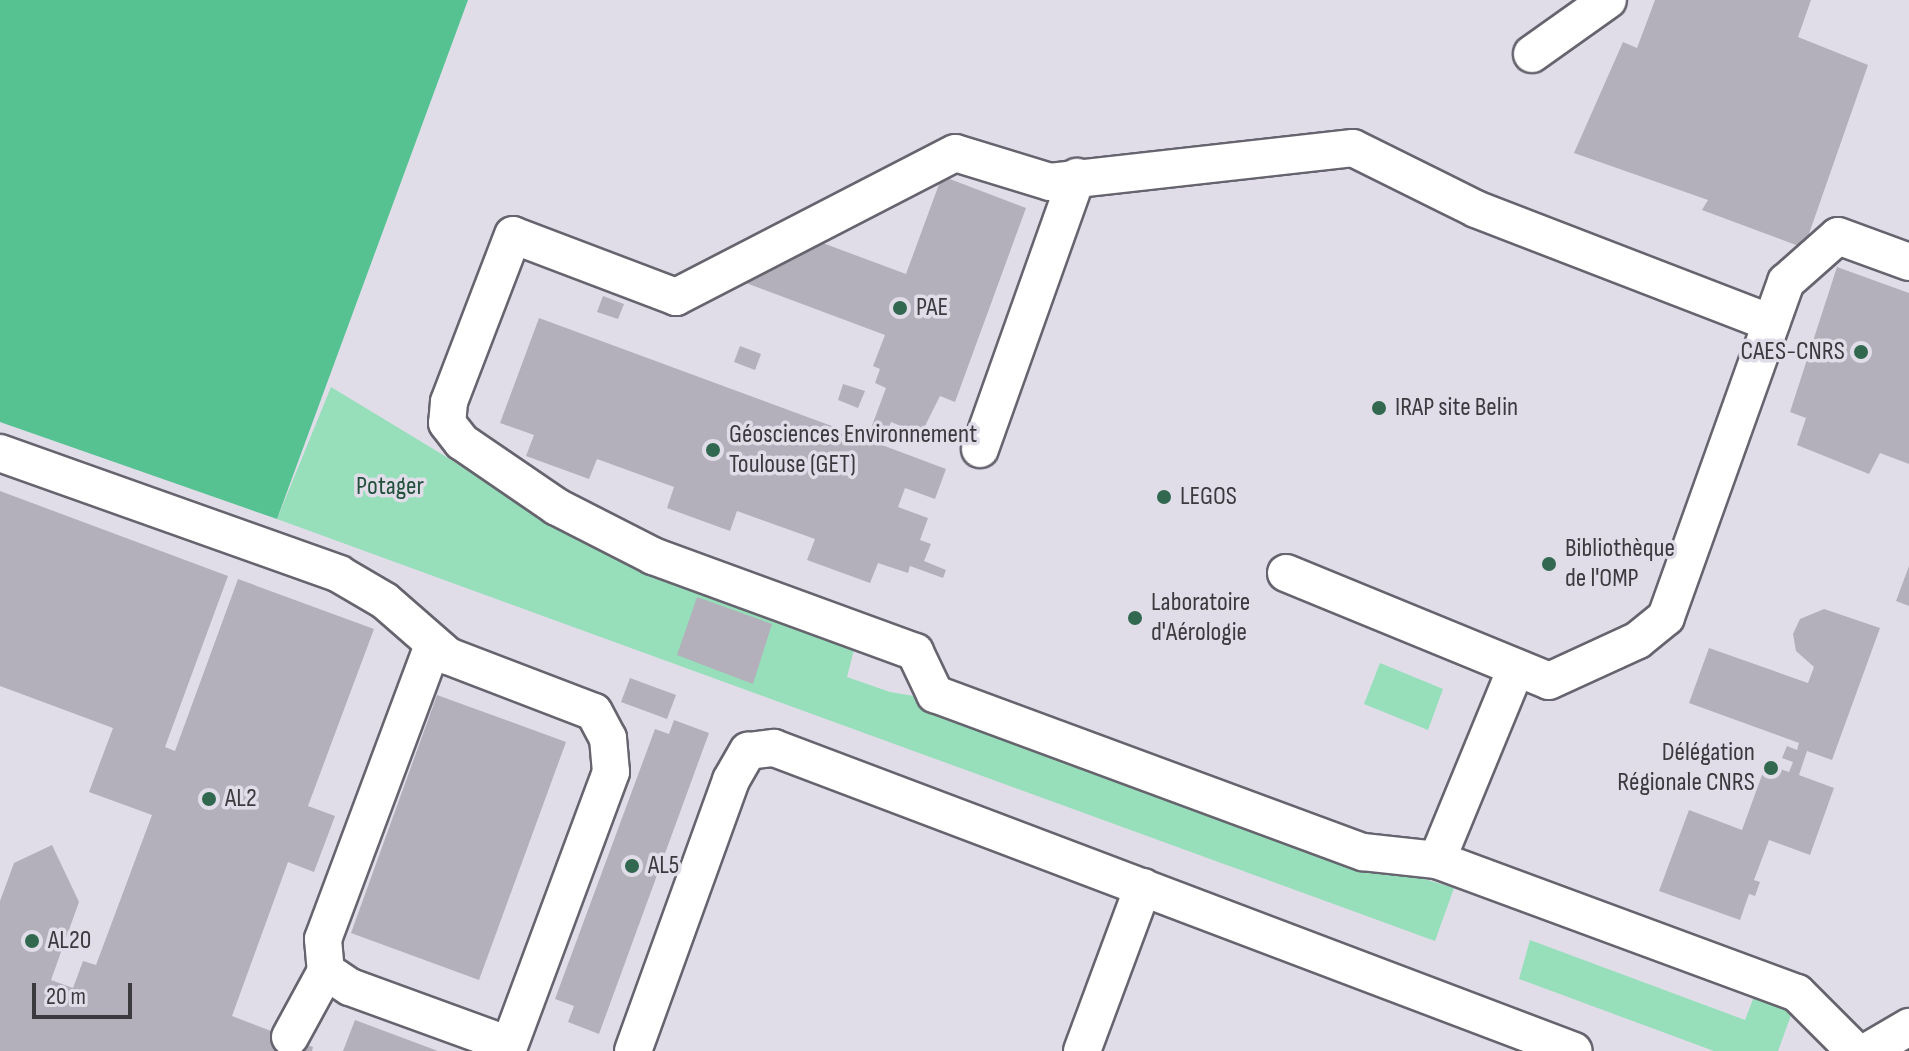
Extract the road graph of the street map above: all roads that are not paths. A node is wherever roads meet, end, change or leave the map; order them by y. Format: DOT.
graph roads {
  1 [pos="1608,0"];
  2 [pos="1532,54"];
  3 [pos="1077,177"];
  4 [pos="1909,262"];
  5 [pos="1771,323"];
  6 [pos="980,449"];
  7 [pos="0,453"];
  8 [pos="1286,573"];
  9 [pos="433,645"];
  10 [pos="1516,668"];
  11 [pos="1437,860"];
  12 [pos="1143,887"];
  13 [pos="326,971"];
  14 [pos="1908,1026"];
  15 [pos="290,1037"];
  16 [pos="508,1048"];
  17 [pos="633,1051"];
  18 [pos="1082,1051"];
  19 [pos="1574,1051"];
  20 [pos="1855,1051"];
  21 [pos="1868,1051"];
  1 -- 2 [label="street"];
  3 -- 5 [label="street"];
  3 -- 6 [label="street"];
  3 -- 11 [label="street"];
  4 -- 5 [label="street"];
  5 -- 10 [label="street"];
  7 -- 9 [label="street"];
  8 -- 10 [label="street"];
  9 -- 13 [label="street"];
  9 -- 16 [label="street"];
  10 -- 11 [label="street"];
  11 -- 20 [label="street"];
  12 -- 17 [label="street"];
  12 -- 18 [label="street"];
  12 -- 19 [label="street"];
  13 -- 15 [label="street"];
  13 -- 16 [label="street"];
  14 -- 21 [label="street"];
}
